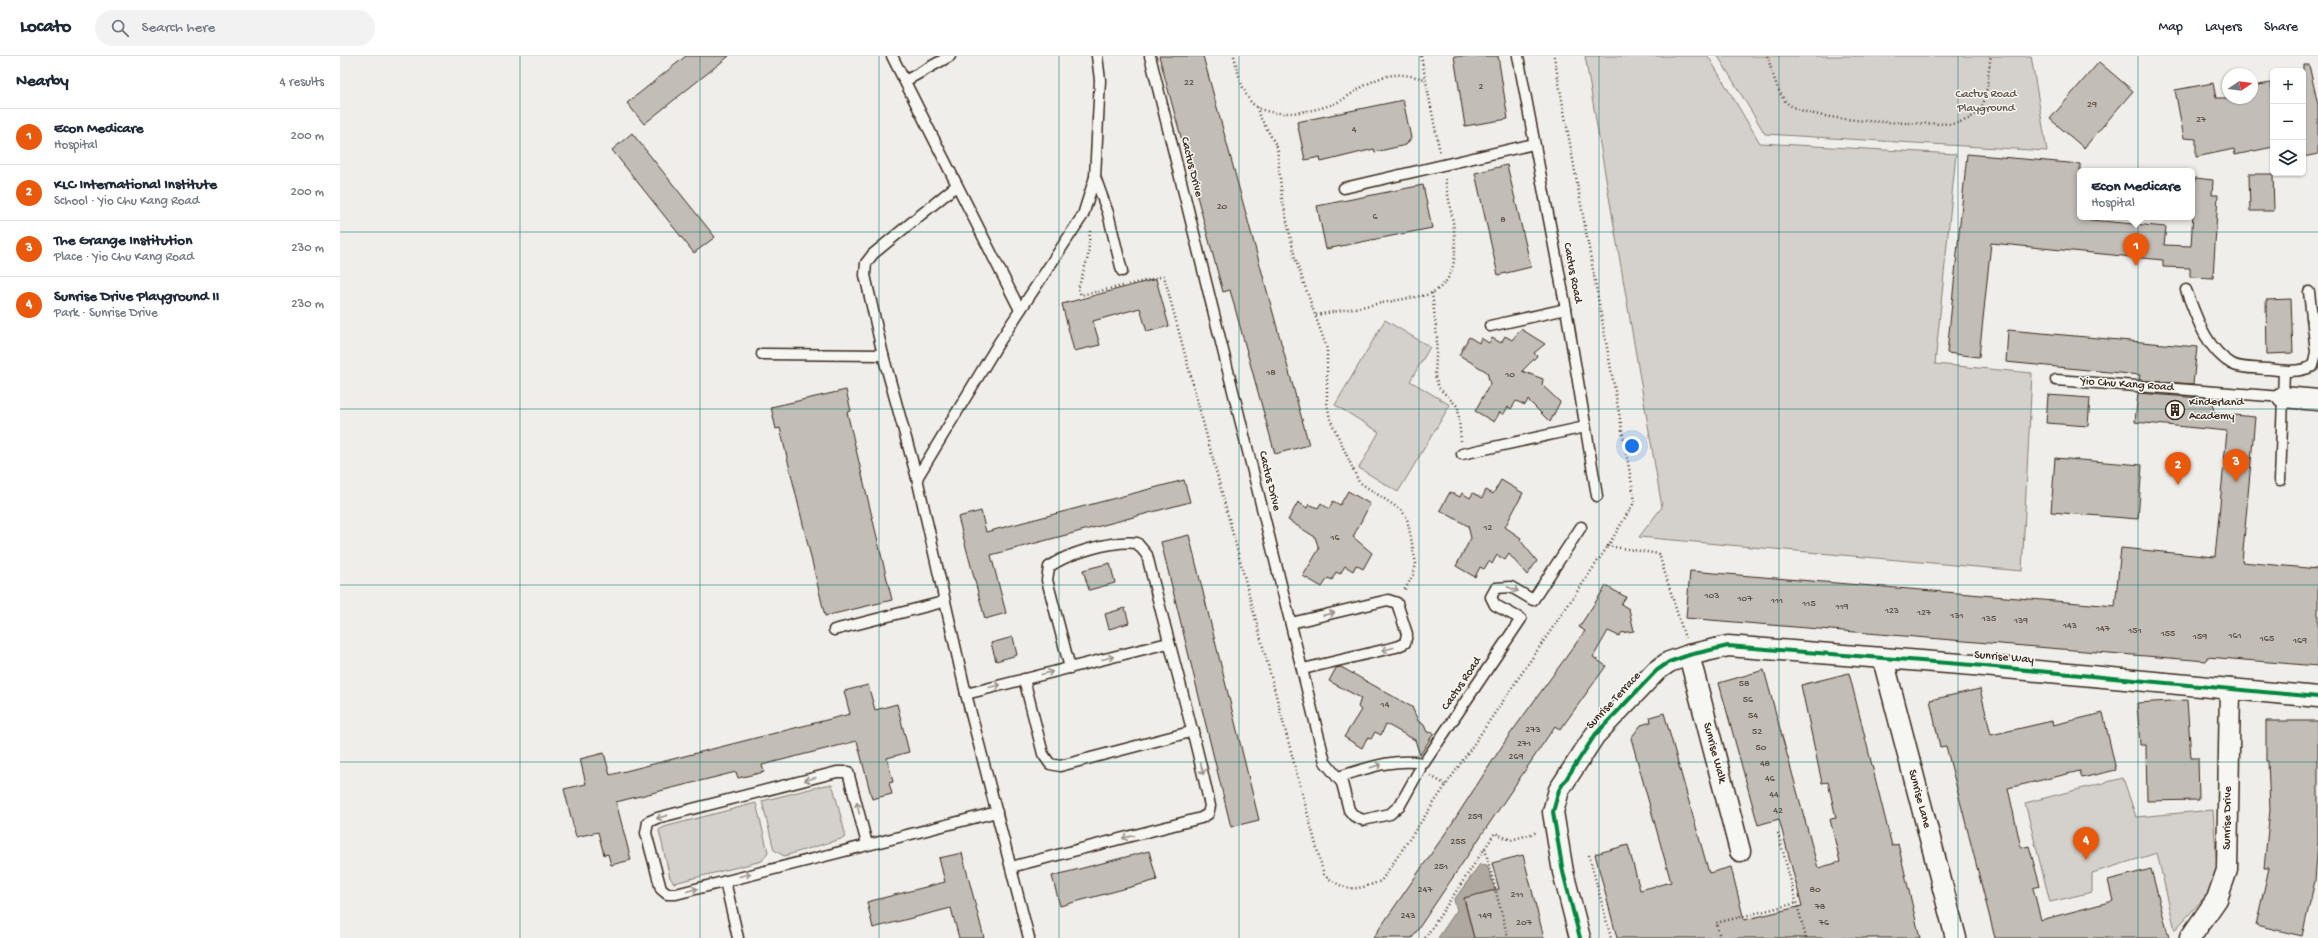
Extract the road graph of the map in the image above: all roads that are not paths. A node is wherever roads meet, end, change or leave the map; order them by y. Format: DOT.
graph roads {
  1 [pos="892,56"];
  2 [pos="950,56"];
  3 [pos="1097,56"];
  4 [pos="1150,56"];
  5 [pos="1518,56"];
  6 [pos="904,81"];
  7 [pos="1534,144"];
  8 [pos="1095,177"];
  9 [pos="956,186"];
  10 [pos="1344,188"];
  11 [pos="1122,271"];
  12 [pos="2186,290"];
  13 [pos="2309,292"];
  14 [pos="1566,309"];
  15 [pos="1020,310"];
  16 [pos="1490,326"];
  17 [pos="762,354"];
  18 [pos="883,355"];
  19 [pos="2284,371"];
  20 [pos="2056,380"];
  21 [pos="2283,397"];
  22 [pos="2318,400"];
  23 [pos="1586,427"];
  24 [pos="1462,454"];
  25 [pos="917,478"];
  26 [pos="2280,480"];
  27 [pos="1597,496"];
  28 [pos="1581,527"];
  29 [pos="943,602"];
  30 [pos="1291,623"];
  31 [pos="834,630"];
  32 [pos="1168,643"];
  33 [pos="1688,655"];
  34 [pos="1882,659"];
  35 [pos="1070,668"];
  36 [pos="1303,669"];
  37 [pos="1024,679"];
  38 [pos="2230,689"];
  39 [pos="966,694"];
  40 [pos="2318,697"];
  41 [pos="1194,731"];
  42 [pos="1422,766"];
  43 [pos="1338,777"];
  44 [pos="997,812"];
  45 [pos="867,844"];
  46 [pos="1740,851"];
  47 [pos="1011,867"];
  48 [pos="725,881"];
  49 [pos="738,938"];
  50 [pos="1030,938"];
  51 [pos="1580,938"];
  52 [pos="1956,938"];
  53 [pos="2190,938"];
  1 -- 6 [label="lane"];
  2 -- 6 [label="lane"];
  3 -- 8 [label="lane"];
  4 -- 30 [label="lane, Cactus Drive"];
  5 -- 7 [label="lane, Cactus Road"];
  6 -- 9 [label="lane"];
  7 -- 10 [label="lane"];
  7 -- 14 [label="lane, Cactus Road"];
  8 -- 11 [label="lane"];
  8 -- 15 [label="lane"];
  9 -- 15 [label="lane"];
  9 -- 18 [label="lane"];
  12 -- 19 [label="lane"];
  13 -- 19 [label="lane"];
  14 -- 16 [label="lane"];
  14 -- 23 [label="lane, Cactus Road"];
  15 -- 25 [label="lane"];
  17 -- 18 [label="lane"];
  18 -- 25 [label="lane"];
  19 -- 21 [label="lane"];
  20 -- 21 [label="lane, Yio Chu Kang Road"];
  21 -- 22 [label="street, Yio Chu Kang Road"];
  21 -- 26 [label="lane"];
  23 -- 24 [label="lane"];
  23 -- 27 [label="lane, Cactus Road"];
  25 -- 29 [label="lane"];
  42 -- 28 [label="lane, Cactus Road, one-way"];
  29 -- 31 [label="lane"];
  29 -- 39 [label="lane"];
  30 -- 36 [label="lane, Cactus Drive"];
  30 -- 36 [label="lane, one-way"];
  35 -- 32 [label="lane, one-way"];
  32 -- 35 [label="lane"];
  32 -- 41 [label="lane"];
  33 -- 34 [label="street, Sunrise Way"];
  33 -- 46 [label="street, Sunrise Walk"];
  33 -- 51 [label="street, Sunrise Terrace"];
  34 -- 38 [label="street, Sunrise Way"];
  34 -- 52 [label="street, Sunrise Lane"];
  37 -- 35 [label="lane, one-way"];
  36 -- 43 [label="lane, Cactus Drive"];
  39 -- 37 [label="lane, one-way"];
  37 -- 41 [label="lane"];
  38 -- 40 [label="street, Sunrise Way"];
  38 -- 53 [label="street, Sunrise Drive"];
  39 -- 44 [label="lane"];
  41 -- 47 [label="lane, one-way"];
  43 -- 42 [label="lane, one-way"];
  42 -- 43 [label="lane, Cactus Drive"];
  44 -- 45 [label="lane"];
  44 -- 47 [label="lane"];
  48 -- 45 [label="lane, one-way"];
  45 -- 48 [label="lane, one-way"];
  47 -- 50 [label="lane"];
  48 -- 49 [label="lane"];
}
